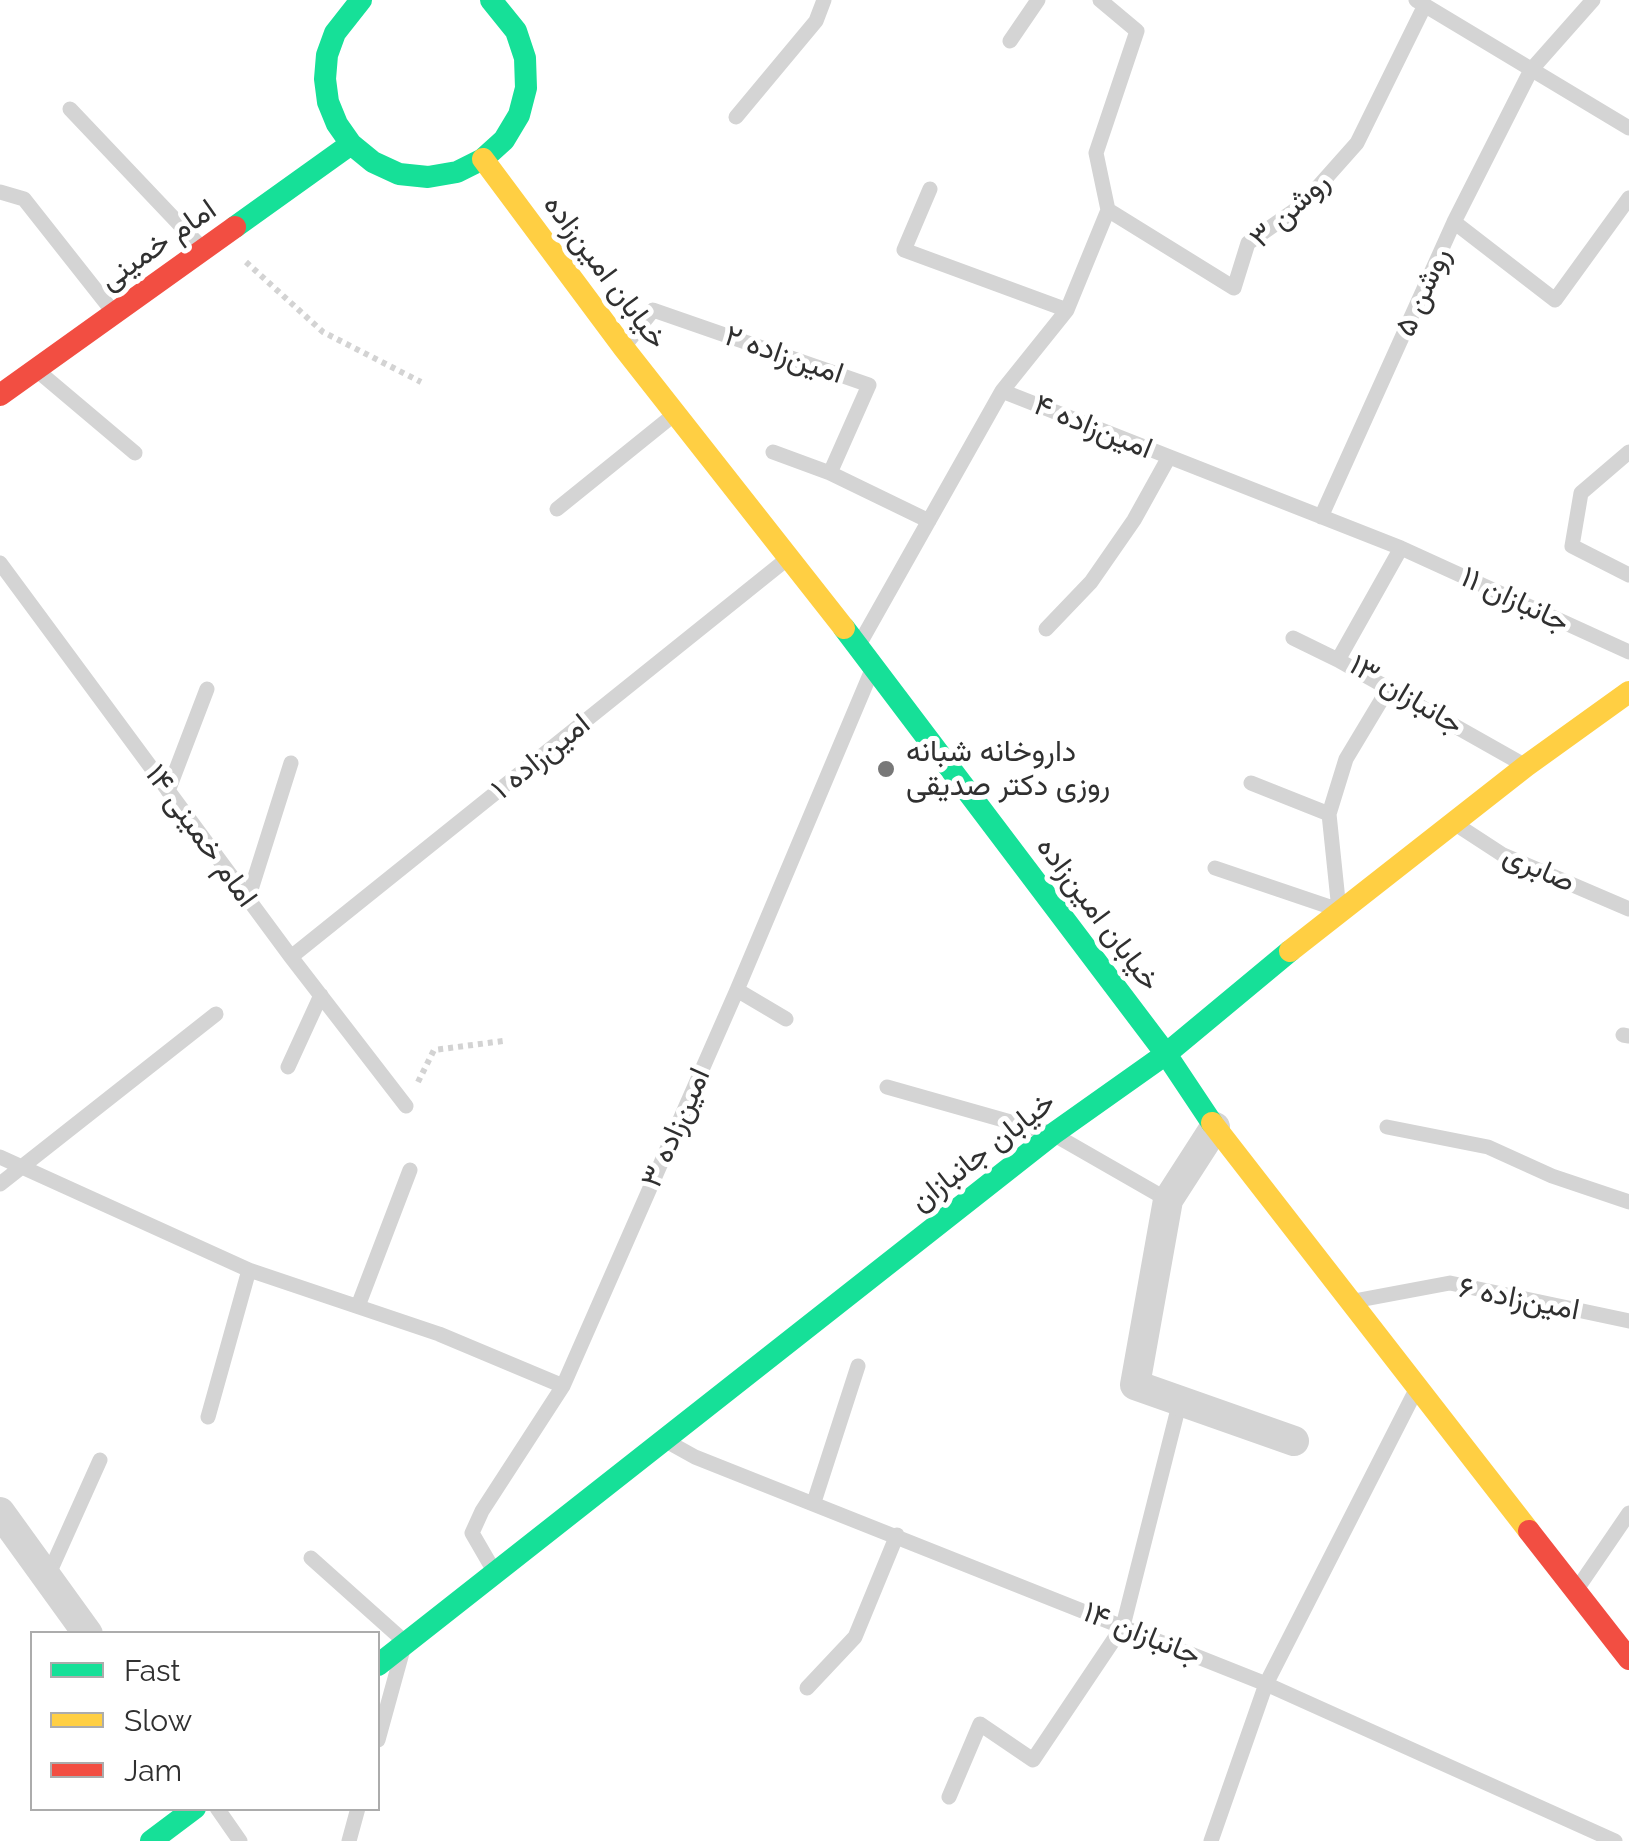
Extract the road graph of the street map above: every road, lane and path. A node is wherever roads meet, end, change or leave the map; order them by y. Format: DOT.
graph roads {
  1 [pos="361,0"];
  2 [pos="824,0"];
  3 [pos="1038,0"];
  4 [pos="1100,0"];
  5 [pos="1593,0"];
  6 [pos="500,2"];
  7 [pos="1420,3"];
  8 [pos="1010,41"];
  9 [pos="1532,70"];
  10 [pos="70,109"];
  11 [pos="736,117"];
  12 [pos="1629,128"];
  13 [pos="351,144"];
  14 [pos="483,159"];
  15 [pos="930,189"];
  16 [pos="0,192"];
  17 [pos="1629,198"];
  18 [pos="1108,210"];
  19 [pos="1454,222"];
  20 [pos="212,244"];
  21 [pos="1067,310"];
  22 [pos="114,312"];
  23 [pos="623,347"];
  24 [pos="36,369"];
  25 [pos="421,382"];
  26 [pos="1002,391"];
  27 [pos="0,395"];
  28 [pos="676,413"];
  29 [pos="773,452"];
  30 [pos="1629,452"];
  31 [pos="134,453"];
  32 [pos="1169,457"];
  33 [pos="830,473"];
  34 [pos="557,509"];
  35 [pos="1321,517"];
  36 [pos="928,521"];
  37 [pos="1401,548"];
  38 [pos="790,556"];
  39 [pos="0,563"];
  40 [pos="1629,574"];
  41 [pos="1046,629"];
  42 [pos="1293,638"];
  43 [pos="858,646"];
  44 [pos="1629,652"];
  45 [pos="1338,660"];
  46 [pos="874,666"];
  47 [pos="207,688"];
  48 [pos="1388,688"];
  49 [pos="1626,698"];
  50 [pos="291,763"];
  51 [pos="1526,766"];
  52 [pos="1250,783"];
  53 [pos="168,792"];
  54 [pos="1329,814"];
  55 [pos="1453,823"];
  56 [pos="1215,868"];
  57 [pos="248,899"];
  58 [pos="1629,908"];
  59 [pos="1339,910"];
  60 [pos="291,958"];
  61 [pos="736,990"];
  62 [pos="320,995"];
  63 [pos="216,1014"];
  64 [pos="786,1019"];
  65 [pos="503,1041"];
  66 [pos="1166,1054"];
  67 [pos="288,1066"];
  68 [pos="887,1086"];
  69 [pos="406,1106"];
  70 [pos="1216,1127"];
  71 [pos="1387,1128"];
  72 [pos="1053,1134"];
  73 [pos="0,1157"];
  74 [pos="21,1166"];
  75 [pos="410,1170"];
  76 [pos="0,1184"];
  77 [pos="1168,1200"];
  78 [pos="1629,1202"];
  79 [pos="249,1270"];
  80 [pos="1350,1302"];
  81 [pos="358,1306"];
  82 [pos="1629,1321"];
  83 [pos="858,1366"];
  84 [pos="563,1386"];
  85 [pos="1417,1388"];
  86 [pos="1180,1401"];
  87 [pos="208,1417"];
  88 [pos="664,1440"];
  89 [pos="1294,1441"];
  90 [pos="100,1460"];
  91 [pos="814,1502"];
  92 [pos="0,1512"];
  93 [pos="1629,1513"];
  94 [pos="896,1535"];
  95 [pos="311,1558"];
  96 [pos="495,1574"];
  97 [pos="47,1578"];
  98 [pos="1575,1592"];
  99 [pos="1123,1626"];
  100 [pos="86,1631"];
  101 [pos="406,1642"];
  102 [pos="1629,1659"];
  103 [pos="380,1662"];
  104 [pos="1266,1684"];
  105 [pos="807,1688"];
  106 [pos="380,1733"];
  107 [pos="949,1797"];
  108 [pos="191,1811"];
  109 [pos="219,1811"];
  110 [pos="357,1811"];
  111 [pos="151,1841"];
  112 [pos="240,1841"];
  113 [pos="349,1841"];
  114 [pos="1211,1841"];
  115 [pos="1615,1841"];
  1 -- 13 [label="street"];
  2 -- 11 [label="lane"];
  3 -- 8 [label="lane"];
  4 -- 18 [label="lane"];
  5 -- 9 [label="lane, روشن ۵"];
  6 -- 14 [label="street"];
  7 -- 9 [label="lane"];
  7 -- 18 [label="lane, روشن ۳"];
  9 -- 12 [label="lane"];
  9 -- 19 [label="lane, روشن ۵"];
  10 -- 20 [label="lane"];
  13 -- 14 [label="street"];
  13 -- 20 [label="street, امام خمینی"];
  14 -- 23 [label="street, خیابان امین‌زاده"];
  15 -- 21 [label="lane"];
  16 -- 22 [label="lane"];
  17 -- 19 [label="lane"];
  18 -- 21 [label="lane"];
  19 -- 35 [label="lane, روشن ۵"];
  20 -- 22 [label="street, امام خمینی"];
  20 -- 25 [label="path"];
  21 -- 26 [label="lane"];
  22 -- 24 [label="street, امام خمینی"];
  23 -- 28 [label="street, خیابان امین‌زاده"];
  23 -- 33 [label="lane, امین‌زاده ۲"];
  24 -- 27 [label="street, امام خمینی"];
  24 -- 31 [label="lane"];
  26 -- 32 [label="lane, امین‌زاده ۴"];
  26 -- 36 [label="lane, امین‌زاده ۴"];
  28 -- 34 [label="lane"];
  28 -- 38 [label="street, خیابان امین‌زاده"];
  29 -- 33 [label="lane"];
  30 -- 40 [label="lane"];
  32 -- 35 [label="lane, امین‌زاده ۴"];
  32 -- 41 [label="lane"];
  33 -- 36 [label="lane"];
  35 -- 37 [label="lane, امین‌زاده ۴"];
  36 -- 43 [label="lane, امین‌زاده ۴"];
  37 -- 44 [label="lane, جانبازان ۱۱"];
  37 -- 45 [label="lane, جانبازان ۱۳"];
  38 -- 43 [label="street, خیابان امین‌زاده"];
  38 -- 60 [label="lane, امین‌زاده ۱"];
  39 -- 53 [label="lane, امام خمینی ۱۴"];
  42 -- 45 [label="lane"];
  43 -- 46 [label="street, خیابان امین‌زاده"];
  45 -- 48 [label="lane, جانبازان ۱۳"];
  46 -- 61 [label="lane, امین‌زاده ۳"];
  46 -- 66 [label="street, خیابان امین‌زاده"];
  47 -- 53 [label="lane"];
  48 -- 51 [label="lane, جانبازان ۱۳"];
  48 -- 54 [label="lane"];
  49 -- 51 [label="street, خیابان جانبازان"];
  50 -- 57 [label="lane"];
  51 -- 55 [label="street, خیابان جانبازان"];
  52 -- 54 [label="lane"];
  53 -- 57 [label="lane, امام خمینی ۱۴"];
  54 -- 59 [label="lane"];
  55 -- 58 [label="lane, صابری"];
  55 -- 59 [label="street, خیابان جانبازان"];
  56 -- 59 [label="lane"];
  57 -- 60 [label="lane, امام خمینی ۱۴"];
  59 -- 66 [label="street, خیابان جانبازان"];
  60 -- 62 [label="lane, امام خمینی ۱۴"];
  61 -- 64 [label="lane"];
  61 -- 84 [label="lane, امین‌زاده ۳"];
  62 -- 67 [label="lane"];
  62 -- 69 [label="lane, امام خمینی ۱۴"];
  63 -- 74 [label="lane"];
  65 -- 69 [label="path"];
  66 -- 70 [label="street, خیابان امین‌زاده"];
  66 -- 72 [label="street, خیابان جانبازان"];
  68 -- 72 [label="lane"];
  70 -- 77 [label="street"];
  70 -- 80 [label="street, خیابان امین‌زاده"];
  71 -- 78 [label="lane"];
  72 -- 77 [label="lane"];
  72 -- 88 [label="street, خیابان جانبازان"];
  73 -- 74 [label="lane"];
  74 -- 76 [label="lane"];
  74 -- 79 [label="lane"];
  75 -- 81 [label="lane"];
  77 -- 86 [label="street"];
  79 -- 81 [label="lane"];
  79 -- 87 [label="lane"];
  80 -- 82 [label="lane, امین‌زاده ۶"];
  80 -- 85 [label="street, خیابان امین‌زاده"];
  81 -- 84 [label="lane"];
  83 -- 91 [label="lane"];
  84 -- 96 [label="lane, امین‌زاده ۳"];
  85 -- 98 [label="street, خیابان امین‌زاده"];
  85 -- 104 [label="lane"];
  86 -- 89 [label="street"];
  86 -- 99 [label="lane"];
  88 -- 91 [label="lane, جانبازان ۱۴"];
  88 -- 96 [label="street, خیابان جانبازان"];
  90 -- 97 [label="lane"];
  91 -- 94 [label="lane, جانبازان ۱۴"];
  92 -- 97 [label="street"];
  93 -- 98 [label="lane"];
  94 -- 99 [label="lane, جانبازان ۱۴"];
  94 -- 105 [label="lane"];
  95 -- 101 [label="lane"];
  96 -- 101 [label="street, خیابان جانبازان"];
  97 -- 100 [label="street"];
  98 -- 102 [label="street, خیابان امین‌زاده"];
  99 -- 104 [label="lane, جانبازان ۱۴"];
  99 -- 107 [label="lane"];
  101 -- 103 [label="street, خیابان جانبازان"];
  101 -- 106 [label="lane"];
  104 -- 114 [label="lane"];
  104 -- 115 [label="lane, جانبازان ۱۴"];
  108 -- 111 [label="street"];
  109 -- 112 [label="lane"];
  110 -- 113 [label="lane"];
}
